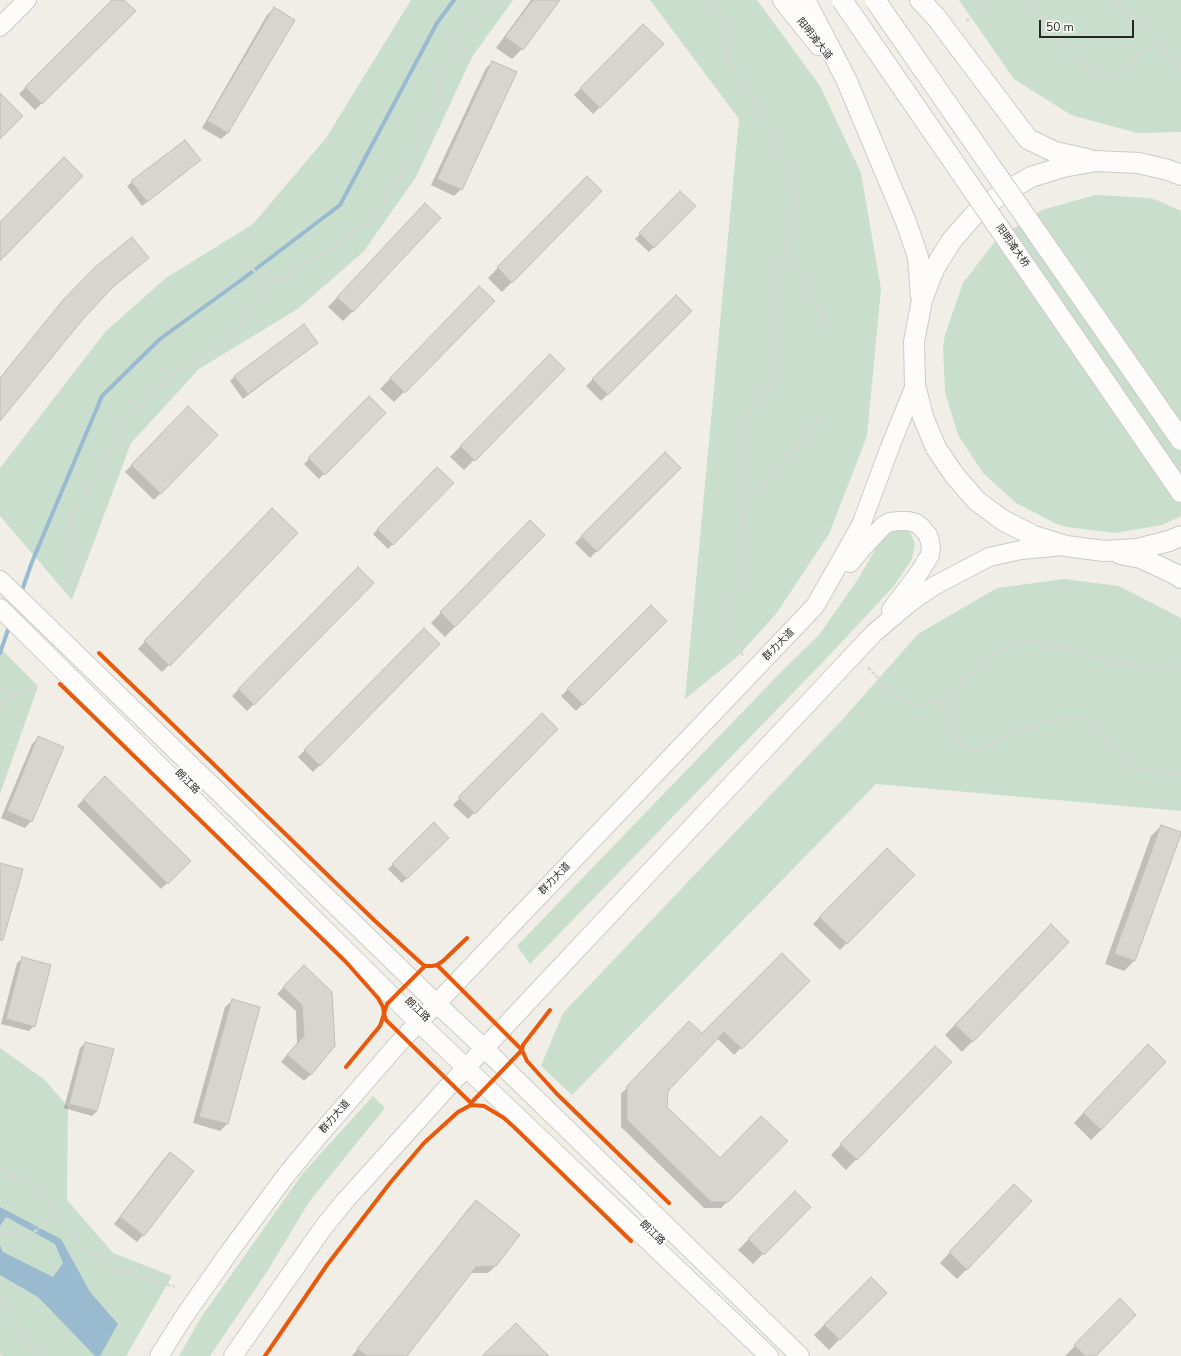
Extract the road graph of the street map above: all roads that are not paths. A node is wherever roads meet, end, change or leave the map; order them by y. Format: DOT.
graph roads {
  1 [pos="27,0"];
  2 [pos="783,0"];
  3 [pos="805,0"];
  4 [pos="842,0"];
  5 [pos="875,0"];
  6 [pos="920,0"];
  7 [pos="925,0"];
  8 [pos="936,17"];
  9 [pos="0,27"];
  10 [pos="846,79"];
  11 [pos="1096,161"];
  12 [pos="1181,175"];
  13 [pos="922,300"];
  14 [pos="915,385"];
  15 [pos="1181,440"];
  16 [pos="1181,492"];
  17 [pos="1181,536"];
  18 [pos="1066,546"];
  19 [pos="1104,551"];
  20 [pos="1181,578"];
  21 [pos="0,580"];
  22 [pos="815,606"];
  23 [pos="0,608"];
  24 [pos="874,633"];
  25 [pos="436,1003"];
  26 [pos="418,1022"];
  27 [pos="484,1048"];
  28 [pos="466,1067"];
  29 [pos="236,1352"];
  30 [pos="159,1356"];
  31 [pos="769,1356"];
  32 [pos="800,1356"];
  1 -- 9 [label="main road"];
  2 -- 10 [label="highway, 阳明滩大道"];
  3 -- 10 [label="highway"];
  4 -- 16 [label="highway, 阳明滩大桥, bridge"];
  5 -- 15 [label="highway, bridge"];
  6 -- 8 [label="highway"];
  7 -- 8 [label="highway"];
  8 -- 11 [label="highway"];
  10 -- 13 [label="highway"];
  11 -- 12 [label="highway"];
  11 -- 13 [label="highway"];
  13 -- 14 [label="highway"];
  14 -- 18 [label="highway"];
  14 -- 22 [label="main road, 群力大道"];
  17 -- 19 [label="highway"];
  18 -- 19 [label="highway"];
  18 -- 24 [label="main road"];
  19 -- 20 [label="highway"];
  21 -- 25 [label="main road, 朗江路"];
  22 -- 24 [label="main road"];
  22 -- 25 [label="main road, 群力大道"];
  23 -- 26 [label="main road, 朗江路"];
  24 -- 27 [label="main road"];
  25 -- 26 [label="main road, 群力大道"];
  25 -- 27 [label="main road, 朗江路"];
  26 -- 28 [label="main road, 朗江路"];
  26 -- 30 [label="main road, 群力大道"];
  27 -- 28 [label="main road"];
  27 -- 32 [label="main road, 朗江路"];
  28 -- 29 [label="main road"];
  28 -- 31 [label="main road, 朗江路"];
}
